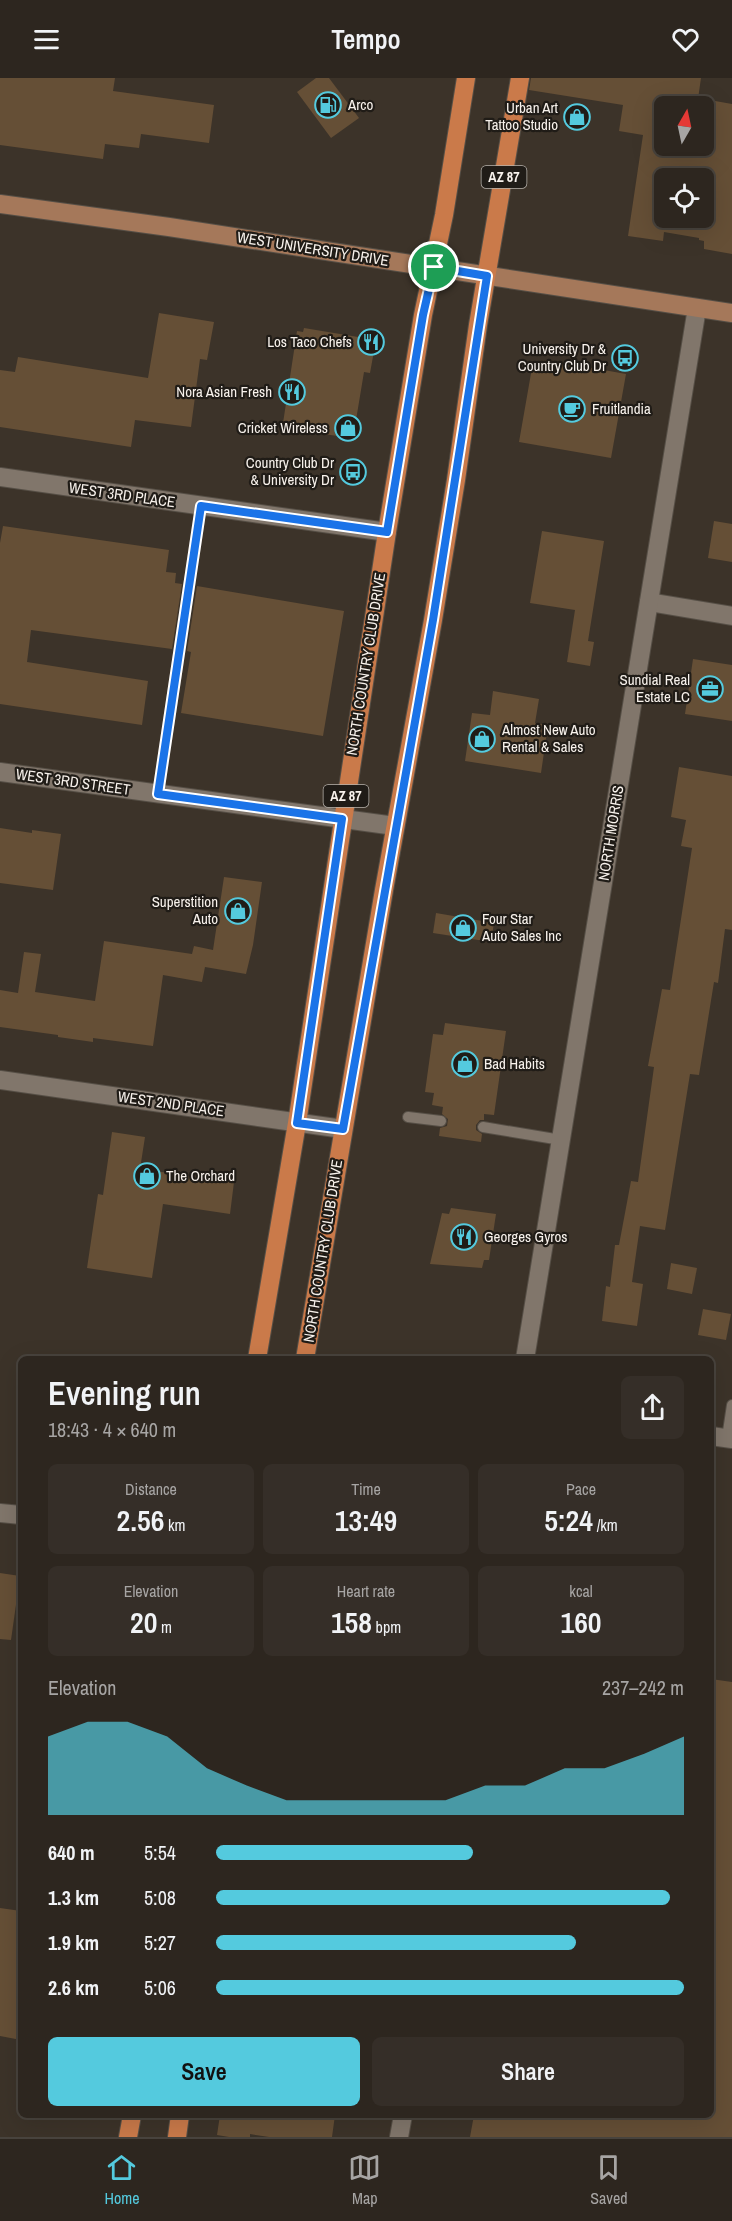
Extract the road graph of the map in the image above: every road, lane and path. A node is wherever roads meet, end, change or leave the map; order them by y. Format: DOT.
graph roads {
  1 [pos="466,78"];
  2 [pos="520,78"];
  3 [pos="0,204"];
  4 [pos="434,267"];
  5 [pos="487,276"];
  6 [pos="697,308"];
  7 [pos="732,313"];
  8 [pos="0,477"];
  9 [pos="201,506"];
  10 [pos="387,532"];
  11 [pos="649,602"];
  12 [pos="732,616"];
  13 [pos="0,772"];
  14 [pos="158,794"];
  15 [pos="342,819"];
  16 [pos="395,826"];
  17 [pos="0,1080"];
  18 [pos="408,1117"];
  19 [pos="441,1121"];
  20 [pos="297,1123"];
  21 [pos="483,1127"];
  22 [pos="343,1129"];
  23 [pos="561,1140"];
  24 [pos="257,1356"];
  25 [pos="305,1356"];
  26 [pos="525,1356"];
  27 [pos="732,1405"];
  28 [pos="723,1438"];
  29 [pos="0,1513"];
  30 [pos="18,1515"];
  31 [pos="131,2118"];
  32 [pos="180,2118"];
  33 [pos="402,2118"];
  34 [pos="128,2137"];
  35 [pos="177,2137"];
  36 [pos="399,2137"];
  1 -- 4 [label="main road, NORTH COUNTRY CLUB DRIVE / AZ 87"];
  2 -- 5 [label="main road, NORTH COUNTRY CLUB DRIVE / AZ 87"];
  3 -- 4 [label="main road, WEST UNIVERSITY DRIVE"];
  4 -- 5 [label="main road, WEST UNIVERSITY DRIVE"];
  4 -- 10 [label="main road, NORTH COUNTRY CLUB DRIVE / AZ 87"];
  5 -- 6 [label="main road, WEST UNIVERSITY DRIVE"];
  5 -- 16 [label="main road, NORTH COUNTRY CLUB DRIVE / AZ 87"];
  6 -- 7 [label="main road, WEST UNIVERSITY DRIVE"];
  6 -- 11 [label="street, NORTH MORRIS"];
  8 -- 9 [label="street, WEST 3RD PLACE"];
  9 -- 10 [label="street, WEST 3RD PLACE"];
  9 -- 14 [label="lane"];
  10 -- 15 [label="main road, NORTH COUNTRY CLUB DRIVE / AZ 87"];
  11 -- 12 [label="street"];
  11 -- 23 [label="street, NORTH MORRIS"];
  13 -- 14 [label="street, WEST 3RD STREET"];
  14 -- 15 [label="street, WEST 3RD STREET"];
  15 -- 16 [label="street, WEST 3RD STREET"];
  15 -- 20 [label="main road, NORTH COUNTRY CLUB DRIVE / AZ 87"];
  16 -- 22 [label="main road, NORTH COUNTRY CLUB DRIVE / AZ 87"];
  17 -- 20 [label="street, WEST 2ND PLACE"];
  18 -- 19 [label="lane"];
  20 -- 22 [label="street, WEST 2ND PLACE"];
  20 -- 24 [label="main road, NORTH COUNTRY CLUB DRIVE / AZ 87"];
  21 -- 23 [label="lane"];
  22 -- 25 [label="main road, NORTH COUNTRY CLUB DRIVE / AZ 87"];
  23 -- 26 [label="street, NORTH MORRIS"];
  27 -- 28 [label="lane"];
  29 -- 30 [label="street"];
  31 -- 34 [label="main road"];
  32 -- 35 [label="main road"];
  33 -- 36 [label="street"];
}
